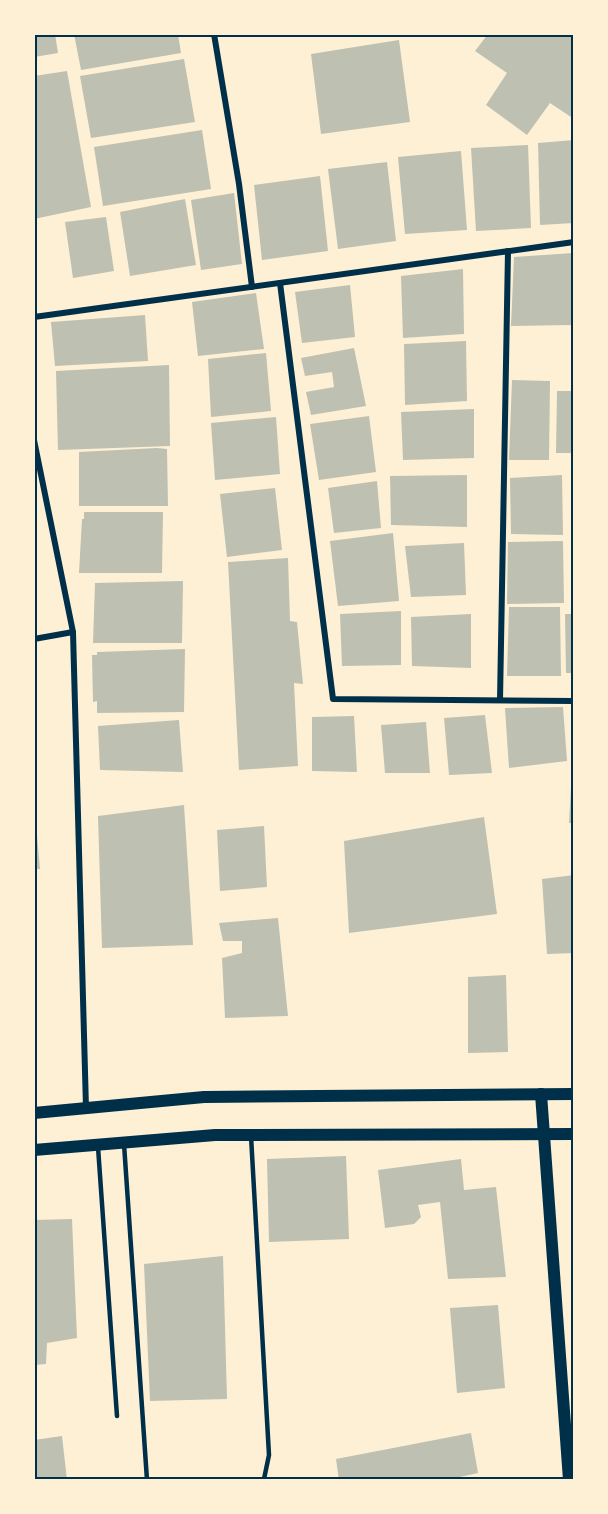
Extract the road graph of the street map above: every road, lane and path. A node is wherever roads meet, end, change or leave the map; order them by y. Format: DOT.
graph roads {
  1 [pos="214,34"];
  2 [pos="573,242"];
  3 [pos="508,251"];
  4 [pos="280,283"];
  5 [pos="252,287"];
  6 [pos="34,317"];
  7 [pos="34,440"];
  8 [pos="73,632"];
  9 [pos="34,639"];
  10 [pos="500,700"];
  11 [pos="573,701"];
  12 [pos="542,1094"];
  13 [pos="573,1094"];
  14 [pos="86,1108"];
  15 [pos="34,1113"];
  16 [pos="544,1134"];
  17 [pos="573,1134"];
  18 [pos="251,1136"];
  19 [pos="124,1142"];
  20 [pos="98,1144"];
  21 [pos="34,1150"];
  22 [pos="117,1416"];
  23 [pos="147,1479"];
  24 [pos="258,1479"];
  25 [pos="569,1479"];
  1 -- 5 [label="street"];
  2 -- 3 [label="street"];
  3 -- 4 [label="street"];
  3 -- 10 [label="street"];
  4 -- 5 [label="street"];
  4 -- 10 [label="street"];
  5 -- 6 [label="street"];
  7 -- 8 [label="street"];
  8 -- 9 [label="street"];
  8 -- 14 [label="street"];
  10 -- 11 [label="street"];
  12 -- 13 [label="main road"];
  12 -- 14 [label="main road"];
  12 -- 16 [label="main road"];
  14 -- 15 [label="main road"];
  16 -- 17 [label="main road"];
  16 -- 18 [label="main road"];
  16 -- 25 [label="main road"];
  18 -- 19 [label="main road"];
  18 -- 24 [label="lane"];
  19 -- 20 [label="main road"];
  19 -- 23 [label="lane"];
  20 -- 21 [label="main road"];
  20 -- 22 [label="lane"];
}
